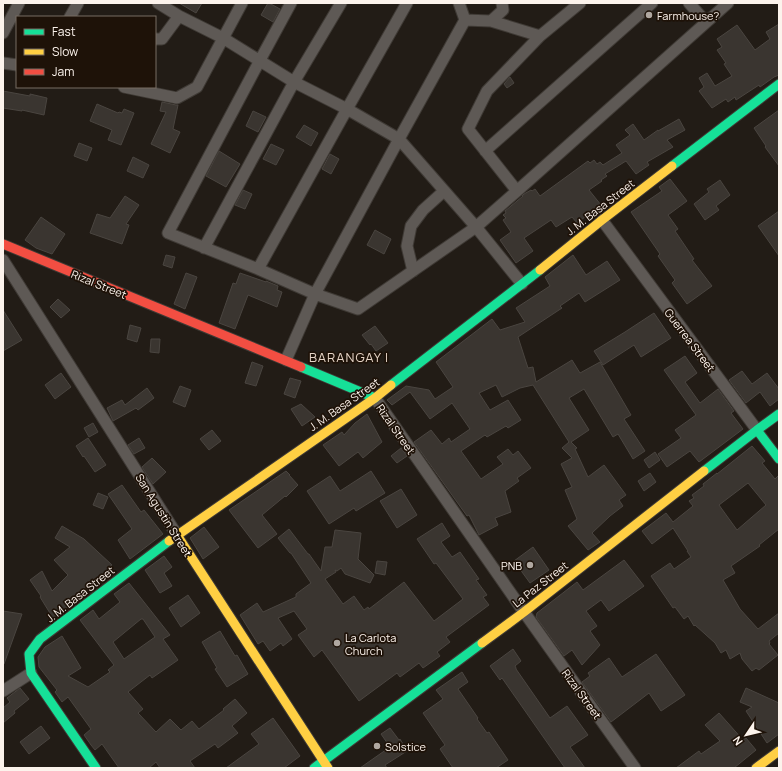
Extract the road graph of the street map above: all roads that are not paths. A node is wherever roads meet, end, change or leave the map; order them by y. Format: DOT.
graph roads {
  1 [pos="19,3"];
  2 [pos="78,3"];
  3 [pos="158,3"];
  4 [pos="242,3"];
  5 [pos="291,3"];
  6 [pos="341,3"];
  7 [pos="407,3"];
  8 [pos="459,3"];
  9 [pos="502,3"];
  10 [pos="580,3"];
  11 [pos="652,3"];
  12 [pos="689,3"];
  13 [pos="728,3"];
  14 [pos="71,16"];
  15 [pos="179,16"];
  16 [pos="465,20"];
  17 [pos="491,21"];
  18 [pos="706,22"];
  19 [pos="3,33"];
  20 [pos="540,36"];
  21 [pos="223,38"];
  22 [pos="156,39"];
  23 [pos="259,62"];
  24 [pos="3,63"];
  25 [pos="16,65"];
  26 [pos="294,82"];
  27 [pos="779,84"];
  28 [pos="129,88"];
  29 [pos="347,109"];
  30 [pos="399,139"];
  31 [pos="485,151"];
  32 [pos="444,191"];
  33 [pos="517,191"];
  34 [pos="602,220"];
  35 [pos="476,227"];
  36 [pos="3,244"];
  37 [pos="204,248"];
  38 [pos="3,260"];
  39 [pos="258,269"];
  40 [pos="413,271"];
  41 [pos="522,284"];
  42 [pos="315,294"];
  43 [pos="286,360"];
  44 [pos="375,398"];
  45 [pos="779,414"];
  46 [pos="757,430"];
  47 [pos="779,459"];
  48 [pos="177,534"];
  49 [pos="524,612"];
  50 [pos="31,673"];
  51 [pos="3,691"];
  52 [pos="779,751"];
  53 [pos="326,764"];
  54 [pos="96,768"];
  55 [pos="314,768"];
  56 [pos="635,768"];
  57 [pos="756,768"];
  1 -- 19 [label="street"];
  2 -- 14 [label="street"];
  3 -- 15 [label="street"];
  4 -- 21 [label="street"];
  5 -- 23 [label="street"];
  6 -- 26 [label="street"];
  7 -- 29 [label="street"];
  8 -- 16 [label="street"];
  9 -- 17 [label="street"];
  10 -- 20 [label="street"];
  11 -- 31 [label="street"];
  12 -- 18 [label="street"];
  13 -- 18 [label="street"];
  15 -- 21 [label="street"];
  15 -- 22 [label="street"];
  16 -- 17 [label="street"];
  16 -- 30 [label="street"];
  17 -- 20 [label="street"];
  18 -- 33 [label="street"];
  20 -- 31 [label="street"];
  21 -- 23 [label="street"];
  21 -- 28 [label="street"];
  23 -- 26 [label="street"];
  23 -- 37 [label="street"];
  24 -- 25 [label="street"];
  26 -- 29 [label="street"];
  26 -- 37 [label="street"];
  27 -- 34 [label="street, J. M. Basa Street"];
  29 -- 30 [label="street"];
  29 -- 39 [label="street"];
  30 -- 32 [label="street"];
  30 -- 42 [label="street"];
  31 -- 33 [label="street"];
  32 -- 35 [label="street"];
  32 -- 40 [label="street"];
  33 -- 35 [label="street"];
  34 -- 41 [label="street, J. M. Basa Street"];
  34 -- 46 [label="street, Guerrea Street"];
  35 -- 40 [label="street"];
  35 -- 41 [label="street"];
  36 -- 43 [label="street, Rizal Street"];
  37 -- 39 [label="street"];
  38 -- 48 [label="street, San Agustin Street"];
  39 -- 42 [label="street"];
  40 -- 42 [label="street"];
  41 -- 44 [label="street, J. M. Basa Street"];
  42 -- 43 [label="street"];
  43 -- 44 [label="street, Rizal Street"];
  44 -- 48 [label="street, J. M. Basa Street"];
  44 -- 49 [label="street, Rizal Street"];
  45 -- 46 [label="street, La Paz Street"];
  46 -- 47 [label="street, Guerrea Street"];
  46 -- 49 [label="street, La Paz Street"];
  48 -- 50 [label="street, J. M. Basa Street"];
  48 -- 53 [label="street, San Agustin Street"];
  49 -- 53 [label="street, La Paz Street"];
  49 -- 56 [label="street, Rizal Street"];
  50 -- 51 [label="street"];
  50 -- 54 [label="street"];
  52 -- 57 [label="street"];
  53 -- 55 [label="street, La Paz Street"];
}
